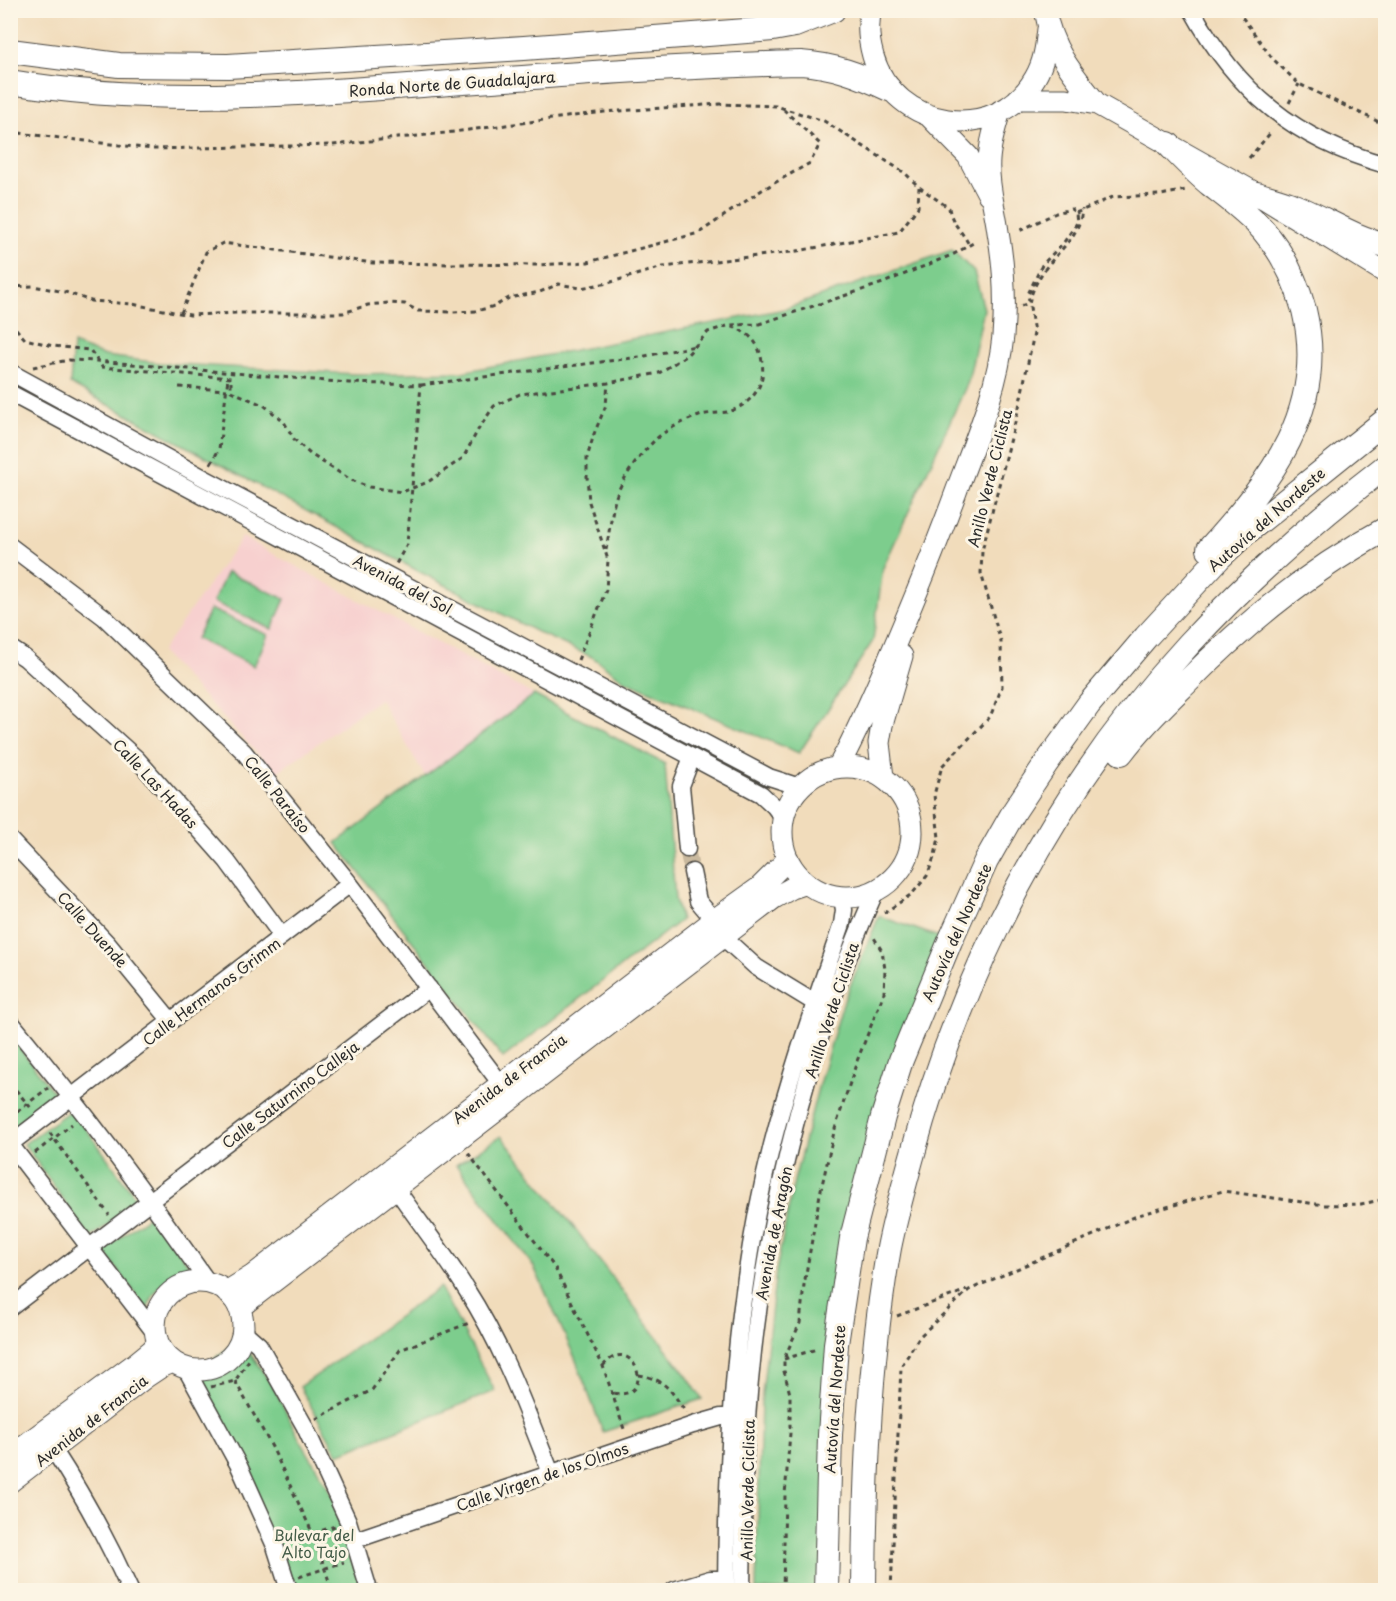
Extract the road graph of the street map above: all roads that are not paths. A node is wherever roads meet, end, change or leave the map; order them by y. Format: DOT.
graph roads {
  1 [pos="833,10"];
  2 [pos="871,10"];
  3 [pos="1192,10"];
  4 [pos="1046,20"];
  5 [pos="10,51"];
  6 [pos="10,82"];
  7 [pos="889,89"];
  8 [pos="1018,99"];
  9 [pos="1097,104"];
  10 [pos="1000,111"];
  11 [pos="929,116"];
  12 [pos="1168,144"];
  13 [pos="1386,165"];
  14 [pos="1257,194"];
  15 [pos="993,204"];
  16 [pos="1386,244"];
  17 [pos="1386,273"];
  18 [pos="16,370"];
  19 [pos="10,393"];
  20 [pos="1386,420"];
  21 [pos="1386,466"];
  22 [pos="1386,529"];
  23 [pos="10,546"];
  24 [pos="926,572"];
  25 [pos="1146,637"];
  26 [pos="10,648"];
  27 [pos="692,757"];
  28 [pos="837,767"];
  29 [pos="883,777"];
  30 [pos="800,786"];
  31 [pos="783,818"];
  32 [pos="10,840"];
  33 [pos="687,849"];
  34 [pos="788,859"];
  35 [pos="692,872"];
  36 [pos="807,883"];
  37 [pos="350,884"];
  38 [pos="876,890"];
  39 [pos="1016,894"];
  40 [pos="842,897"];
  41 [pos="718,928"];
  42 [pos="282,936"];
  43 [pos="429,988"];
  44 [pos="815,1003"];
  45 [pos="10,1021"];
  46 [pos="171,1021"];
  47 [pos="501,1084"];
  48 [pos="72,1097"];
  49 [pos="10,1144"];
  50 [pos="395,1187"];
  51 [pos="151,1201"];
  52 [pos="89,1247"];
  53 [pos="224,1294"];
  54 [pos="10,1308"];
  55 [pos="243,1330"];
  56 [pos="156,1338"];
  57 [pos="179,1366"];
  58 [pos="730,1416"];
  59 [pos="53,1449"];
  60 [pos="10,1456"];
  61 [pos="551,1473"];
  62 [pos="10,1482"];
  63 [pos="358,1548"];
  64 [pos="726,1585"];
  65 [pos="288,1586"];
  66 [pos="130,1590"];
  67 [pos="369,1590"];
  68 [pos="674,1590"];
  69 [pos="742,1590"];
  70 [pos="826,1590"];
  71 [pos="864,1590"];
  1 -- 5 [label="highway, Ronda Norte de Guadalajara"];
  2 -- 7 [label="main road"];
  3 -- 13 [label="street"];
  4 -- 8 [label="main road"];
  4 -- 9 [label="main road"];
  6 -- 7 [label="highway, Ronda Norte de Guadalajara"];
  7 -- 11 [label="main road"];
  8 -- 9 [label="main road"];
  8 -- 10 [label="main road"];
  9 -- 12 [label="main road"];
  10 -- 11 [label="main road"];
  10 -- 15 [label="main road"];
  11 -- 15 [label="main road"];
  12 -- 14 [label="main road"];
  12 -- 25 [label="highway"];
  14 -- 16 [label="highway"];
  14 -- 17 [label="main road"];
  15 -- 24 [label="main road"];
  18 -- 30 [label="street, Avenida del Sol"];
  19 -- 27 [label="street, Avenida del Sol"];
  20 -- 25 [label="highway, Autovía del Nordeste"];
  21 -- 39 [label="highway"];
  22 -- 39 [label="highway"];
  23 -- 37 [label="street, Calle Paraíso"];
  24 -- 28 [label="main road"];
  24 -- 29 [label="main road"];
  25 -- 70 [label="highway, Autovía del Nordeste"];
  26 -- 42 [label="street, Calle Las Hadas"];
  27 -- 31 [label="street, Avenida del Sol"];
  27 -- 33 [label="street"];
  28 -- 29 [label="main road"];
  28 -- 30 [label="main road"];
  29 -- 38 [label="main road"];
  30 -- 31 [label="main road"];
  31 -- 34 [label="main road"];
  32 -- 46 [label="street, Calle Duende"];
  34 -- 36 [label="main road"];
  34 -- 41 [label="main road, Avenida de Francia"];
  35 -- 41 [label="street"];
  36 -- 40 [label="main road"];
  36 -- 41 [label="main road, Avenida de Francia"];
  37 -- 42 [label="street, Calle Hermanos Grimm"];
  37 -- 43 [label="street, Calle Paraíso"];
  38 -- 40 [label="main road"];
  38 -- 69 [label="street, Avenida de Aragón"];
  39 -- 71 [label="highway"];
  40 -- 44 [label="street, Avenida de Aragón"];
  41 -- 44 [label="street"];
  41 -- 47 [label="main road, Avenida de Francia"];
  41 -- 50 [label="main road, Avenida de Francia"];
  42 -- 46 [label="street, Calle Hermanos Grimm"];
  43 -- 47 [label="street, Calle Paraíso"];
  43 -- 51 [label="street, Calle Saturnino Calleja"];
  44 -- 58 [label="street, Avenida de Aragón"];
  45 -- 48 [label="street"];
  46 -- 48 [label="street, Calle Hermanos Grimm"];
  47 -- 53 [label="main road, Avenida de Francia"];
  48 -- 49 [label="street, Calle Hermanos Grimm"];
  48 -- 51 [label="street"];
  49 -- 52 [label="street"];
  50 -- 53 [label="main road, Avenida de Francia"];
  50 -- 61 [label="street"];
  51 -- 52 [label="street, Calle Saturnino Calleja"];
  51 -- 53 [label="street"];
  52 -- 54 [label="street, Calle Saturnino Calleja"];
  52 -- 56 [label="street"];
  53 -- 55 [label="main road"];
  53 -- 56 [label="main road"];
  55 -- 57 [label="main road"];
  55 -- 63 [label="street"];
  56 -- 57 [label="main road"];
  56 -- 60 [label="main road, Avenida de Francia"];
  57 -- 59 [label="main road, Avenida de Francia"];
  57 -- 65 [label="street"];
  58 -- 61 [label="street, Calle Virgen de los Olmos"];
  58 -- 64 [label="street, Avenida de Aragón"];
  59 -- 62 [label="main road, Avenida de Francia"];
  59 -- 66 [label="street"];
  61 -- 63 [label="street, Calle Virgen de los Olmos"];
  63 -- 67 [label="street"];
  64 -- 68 [label="street"];
}
